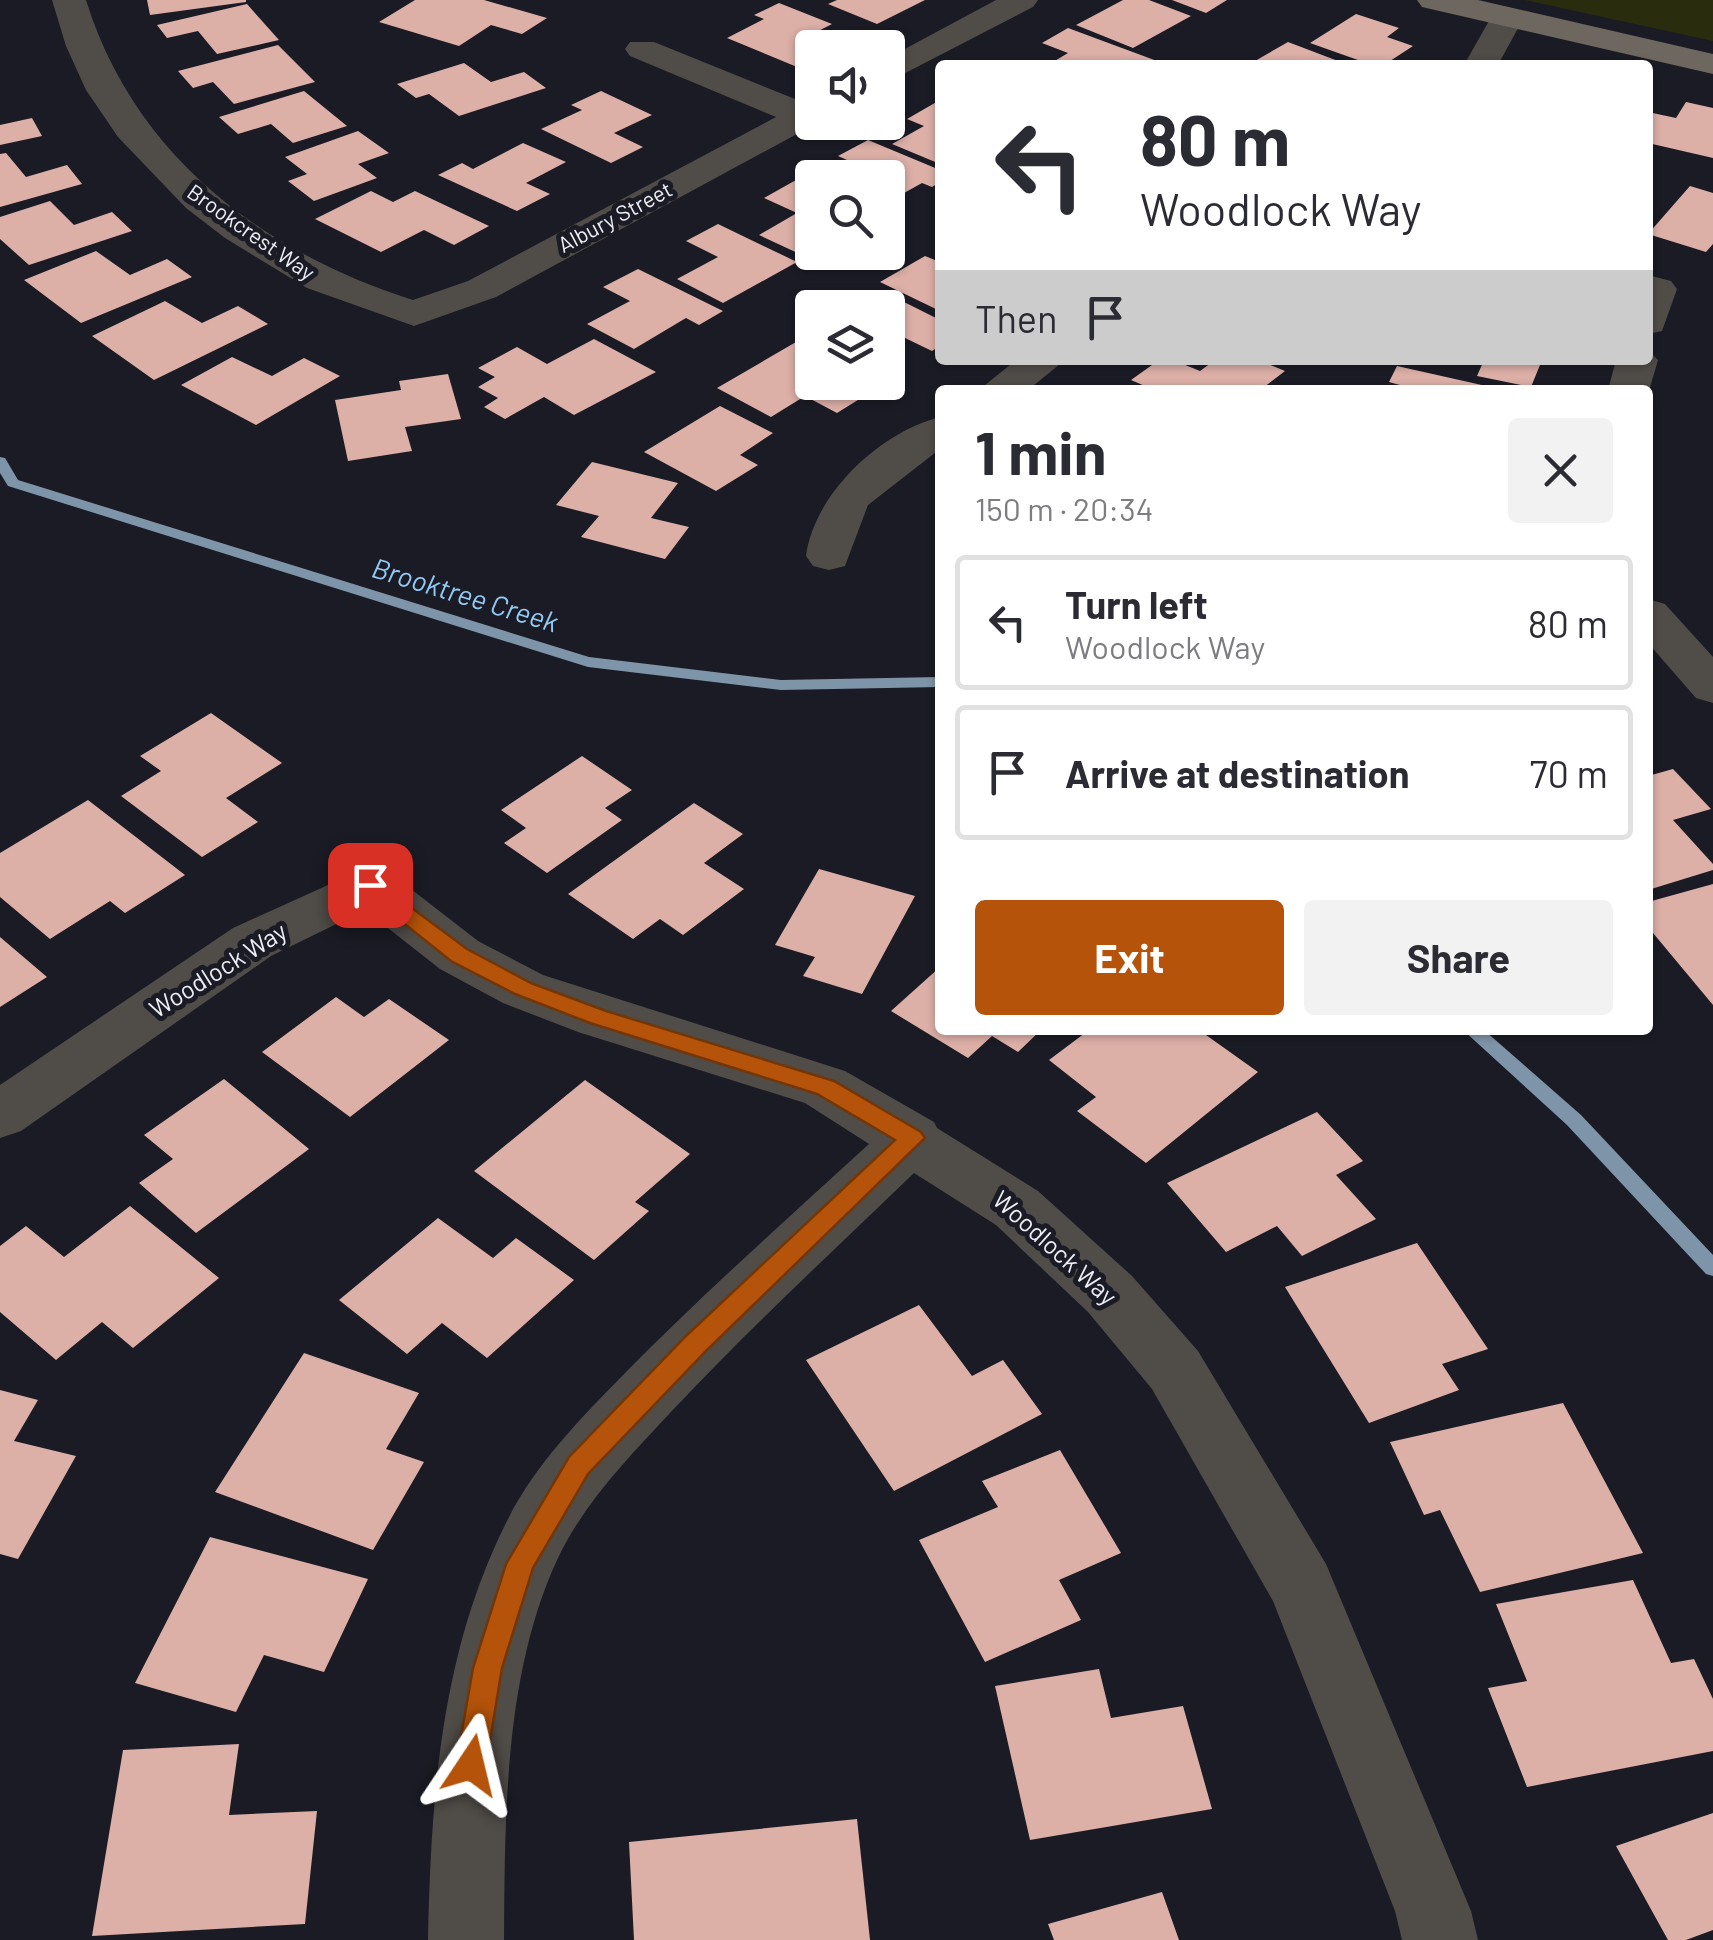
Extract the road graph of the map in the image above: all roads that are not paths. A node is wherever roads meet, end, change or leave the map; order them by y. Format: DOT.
graph roads {
  1 [pos="69,0"];
  2 [pos="1021,0"];
  3 [pos="1434,0"];
  4 [pos="1506,19"];
  5 [pos="642,49"];
  6 [pos="1484,60"];
  7 [pos="905,63"];
  8 [pos="1713,64"];
  9 [pos="795,109"];
  10 [pos="795,121"];
  11 [pos="414,314"];
  12 [pos="1037,365"];
  13 [pos="1007,385"];
  14 [pos="935,435"];
  15 [pos="829,556"];
  16 [pos="1653,620"];
  17 [pos="1713,687"];
  18 [pos="0,1115"];
  19 [pos="912,1138"];
  20 [pos="466,1940"];
  21 [pos="1440,1940"];
  1 -- 11 [label="street, Brookcrest Way"];
  2 -- 7 [label="street"];
  3 -- 4 [label="street"];
  4 -- 6 [label="street"];
  4 -- 8 [label="street"];
  5 -- 9 [label="street"];
  10 -- 11 [label="street, Albury Street"];
  12 -- 13 [label="street"];
  14 -- 15 [label="street"];
  16 -- 17 [label="street"];
  18 -- 19 [label="street, Woodlock Way"];
  19 -- 20 [label="street"];
  19 -- 21 [label="street, Woodlock Way"];
}
